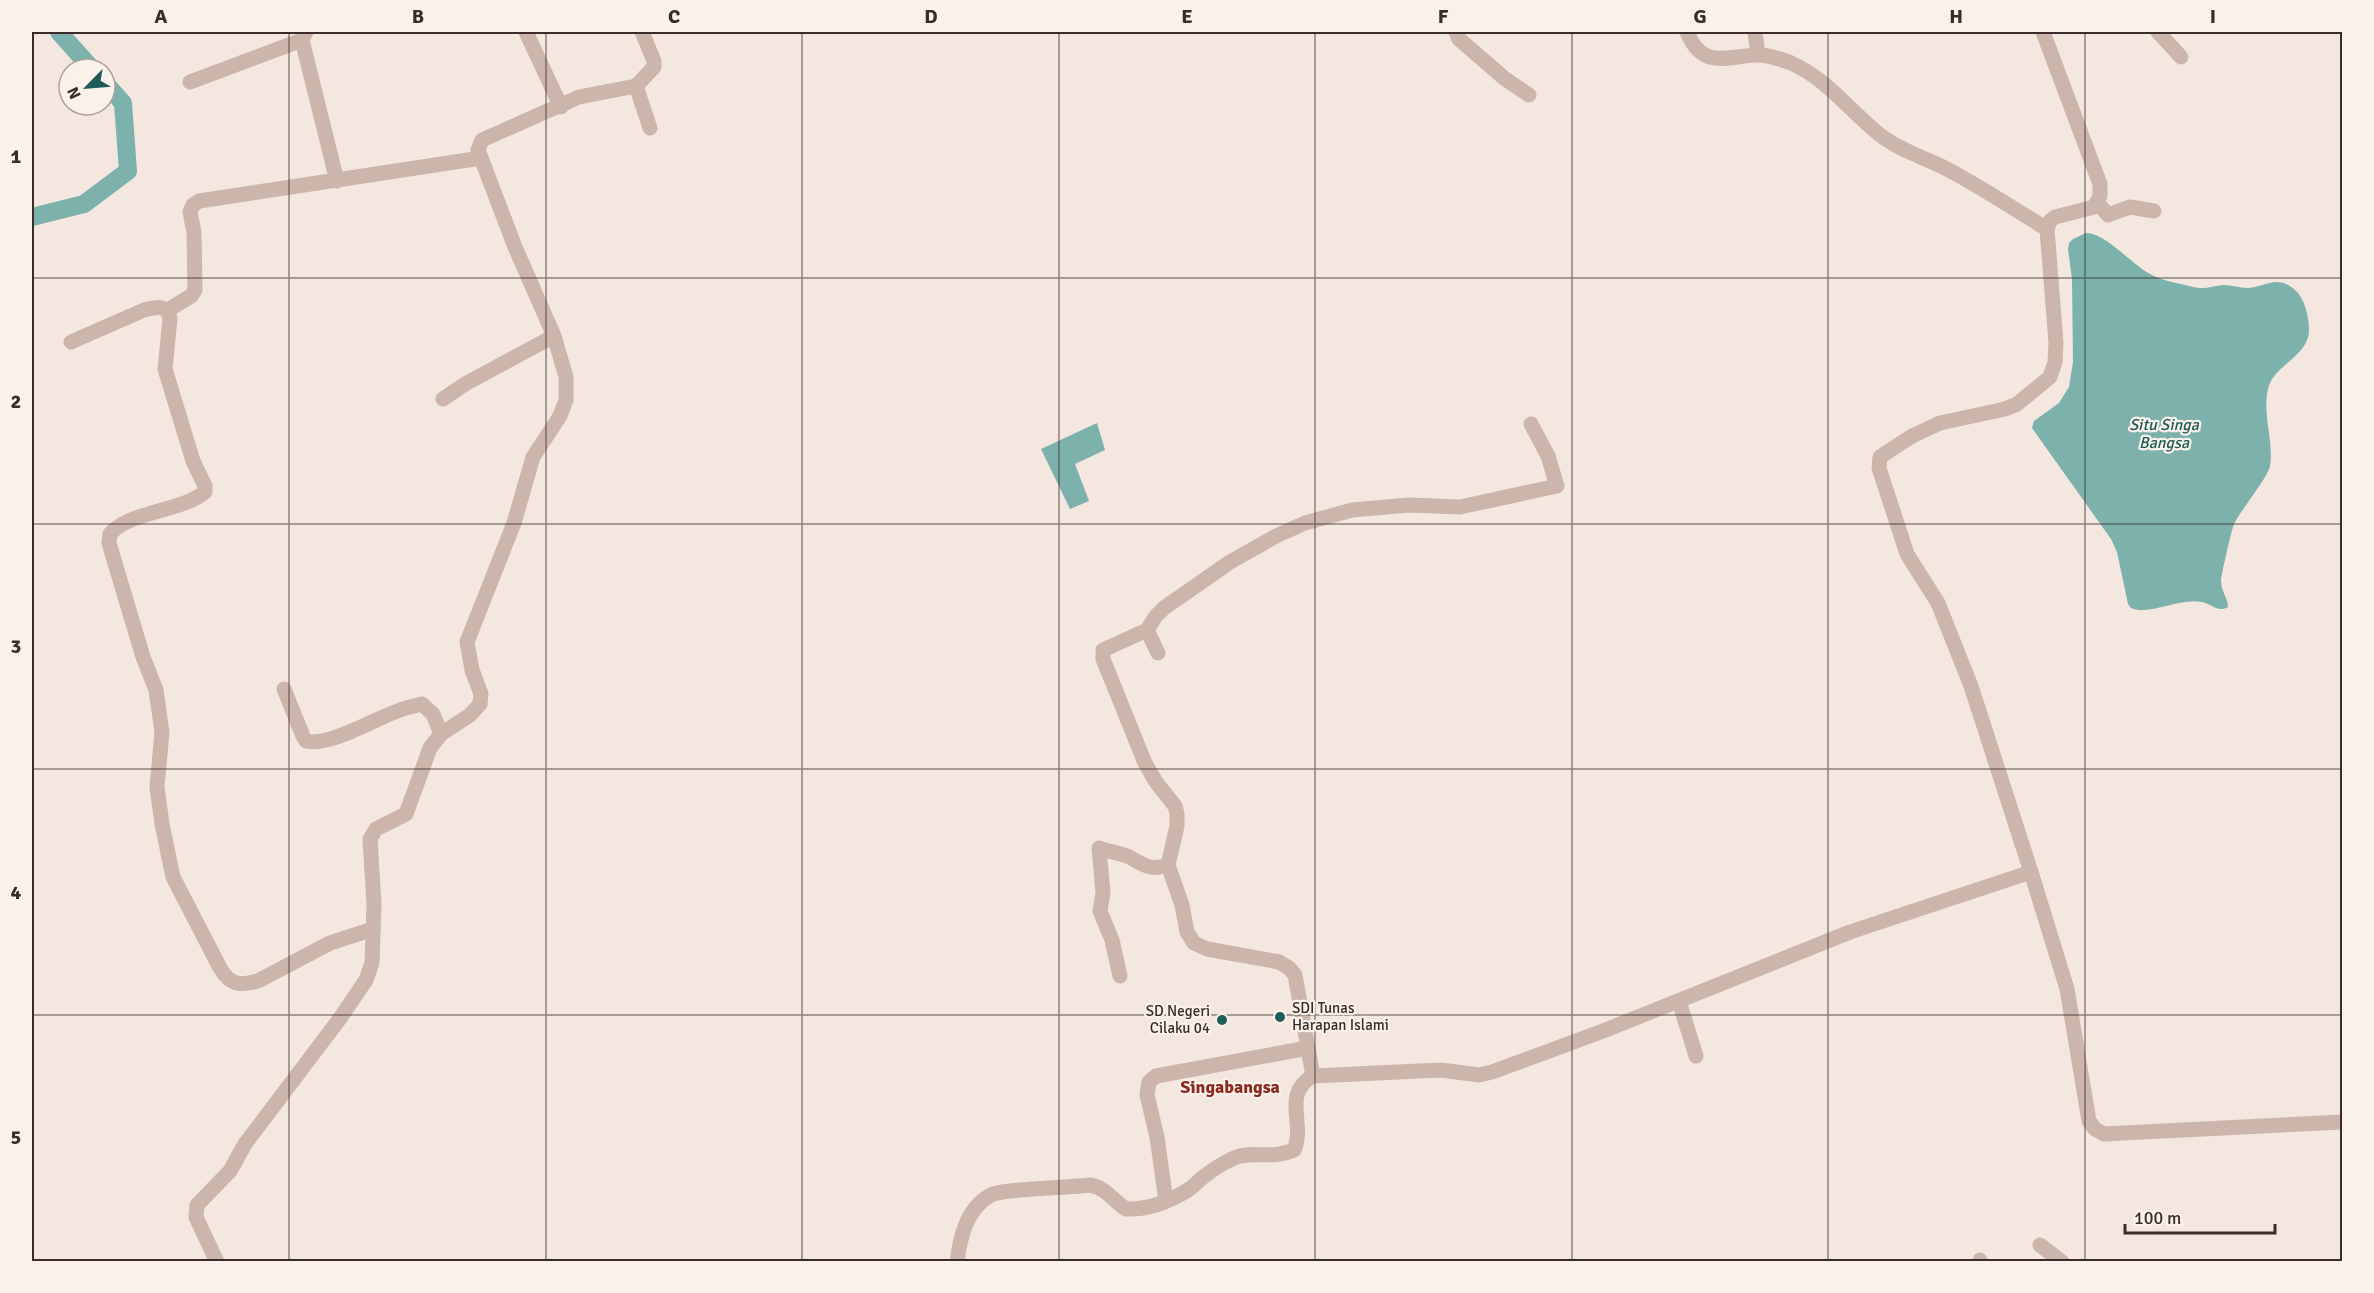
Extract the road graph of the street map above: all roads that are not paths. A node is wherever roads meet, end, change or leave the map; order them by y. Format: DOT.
graph roads {
  1 [pos="526,32"];
  2 [pos="642,32"];
  3 [pos="1456,32"];
  4 [pos="1687,32"];
  5 [pos="1755,32"];
  6 [pos="2043,32"];
  7 [pos="2158,32"];
  8 [pos="304,36"];
  9 [pos="1758,54"];
  10 [pos="2181,57"];
  11 [pos="190,82"];
  12 [pos="636,86"];
  13 [pos="1529,95"];
  14 [pos="561,107"];
  15 [pos="650,128"];
  16 [pos="481,158"];
  17 [pos="337,181"];
  18 [pos="2098,203"];
  19 [pos="2154,211"];
  20 [pos="2047,229"];
  21 [pos="168,310"];
  22 [pos="554,336"];
  23 [pos="71,342"];
  24 [pos="443,399"];
  25 [pos="1531,424"];
  26 [pos="1147,630"];
  27 [pos="1158,653"];
  28 [pos="284,688"];
  29 [pos="441,734"];
  30 [pos="1168,865"];
  31 [pos="2031,872"];
  32 [pos="373,930"];
  33 [pos="1120,976"];
  34 [pos="1679,1001"];
  35 [pos="1308,1048"];
  36 [pos="1696,1056"];
  37 [pos="1313,1076"];
  38 [pos="2343,1122"];
  39 [pos="1166,1201"];
  40 [pos="2040,1245"];
  41 [pos="217,1262"];
  42 [pos="957,1262"];
  43 [pos="2062,1262"];
  1 -- 14 [label="street"];
  2 -- 12 [label="street"];
  3 -- 13 [label="street"];
  4 -- 9 [label="street"];
  5 -- 9 [label="street"];
  6 -- 18 [label="street"];
  7 -- 10 [label="street"];
  8 -- 11 [label="street"];
  8 -- 17 [label="street"];
  9 -- 20 [label="street"];
  12 -- 14 [label="street"];
  12 -- 15 [label="street"];
  14 -- 16 [label="street"];
  16 -- 17 [label="street"];
  16 -- 22 [label="street"];
  17 -- 21 [label="street"];
  18 -- 19 [label="street"];
  18 -- 20 [label="street"];
  20 -- 31 [label="street"];
  21 -- 23 [label="street"];
  21 -- 32 [label="street"];
  22 -- 24 [label="street"];
  22 -- 29 [label="street"];
  25 -- 26 [label="street"];
  26 -- 27 [label="street"];
  26 -- 30 [label="street"];
  28 -- 29 [label="street"];
  29 -- 32 [label="street"];
  30 -- 33 [label="street"];
  30 -- 35 [label="street"];
  31 -- 34 [label="street"];
  31 -- 38 [label="street"];
  32 -- 41 [label="street"];
  34 -- 36 [label="street"];
  34 -- 37 [label="street"];
  35 -- 37 [label="street"];
  35 -- 39 [label="street"];
  37 -- 39 [label="street"];
  39 -- 42 [label="street"];
  40 -- 43 [label="street"];
}
